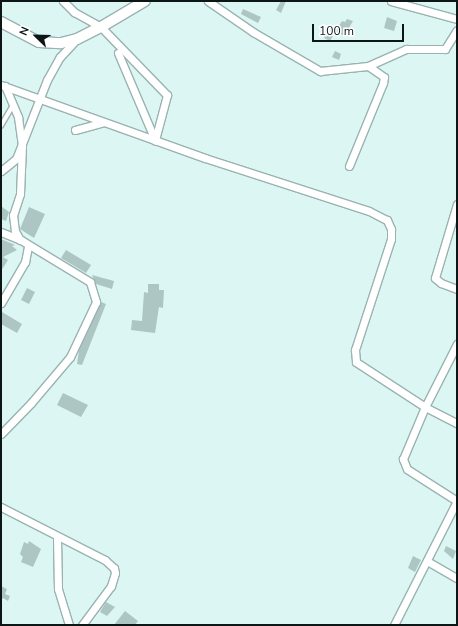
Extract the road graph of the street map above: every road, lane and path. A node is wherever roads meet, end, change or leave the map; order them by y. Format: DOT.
graph roads {
  1 [pos="63,1"];
  2 [pos="146,1"];
  3 [pos="208,1"];
  4 [pos="392,1"];
  5 [pos="457,19"];
  6 [pos="1,22"];
  7 [pos="101,27"];
  8 [pos="457,30"];
  9 [pos="77,39"];
  10 [pos="118,53"];
  11 [pos="368,66"];
  12 [pos="3,86"];
  13 [pos="42,100"];
  14 [pos="13,104"];
  15 [pos="104,122"];
  16 [pos="1,126"];
  17 [pos="75,130"];
  18 [pos="155,140"];
  19 [pos="22,146"];
  20 [pos="349,166"];
  21 [pos="1,171"];
  22 [pos="457,204"];
  23 [pos="1,232"];
  24 [pos="21,240"];
  25 [pos="28,246"];
  26 [pos="457,289"];
  27 [pos="1,303"];
  28 [pos="457,344"];
  29 [pos="425,407"];
  30 [pos="457,423"];
  31 [pos="1,434"];
  32 [pos="457,501"];
  33 [pos="1,507"];
  34 [pos="57,537"];
  35 [pos="427,562"];
  36 [pos="457,578"];
  37 [pos="69,625"];
  38 [pos="82,625"];
  39 [pos="394,625"];
  1 -- 7 [label="street"];
  2 -- 7 [label="street"];
  3 -- 11 [label="street"];
  4 -- 5 [label="street"];
  6 -- 9 [label="street"];
  7 -- 9 [label="street"];
  7 -- 18 [label="street"];
  8 -- 11 [label="street"];
  9 -- 13 [label="street"];
  10 -- 18 [label="street"];
  11 -- 20 [label="street"];
  12 -- 13 [label="street"];
  12 -- 14 [label="street"];
  13 -- 15 [label="street"];
  13 -- 19 [label="street"];
  14 -- 16 [label="lane"];
  14 -- 19 [label="street"];
  15 -- 17 [label="street"];
  15 -- 18 [label="street"];
  18 -- 29 [label="street"];
  19 -- 21 [label="street"];
  19 -- 24 [label="street"];
  22 -- 26 [label="street"];
  23 -- 24 [label="street"];
  24 -- 25 [label="street"];
  25 -- 27 [label="street"];
  25 -- 31 [label="street"];
  28 -- 29 [label="street"];
  29 -- 30 [label="street"];
  29 -- 32 [label="street"];
  32 -- 35 [label="street"];
  33 -- 34 [label="street"];
  34 -- 37 [label="street"];
  34 -- 38 [label="street"];
  35 -- 36 [label="street"];
  35 -- 39 [label="street"];
}
